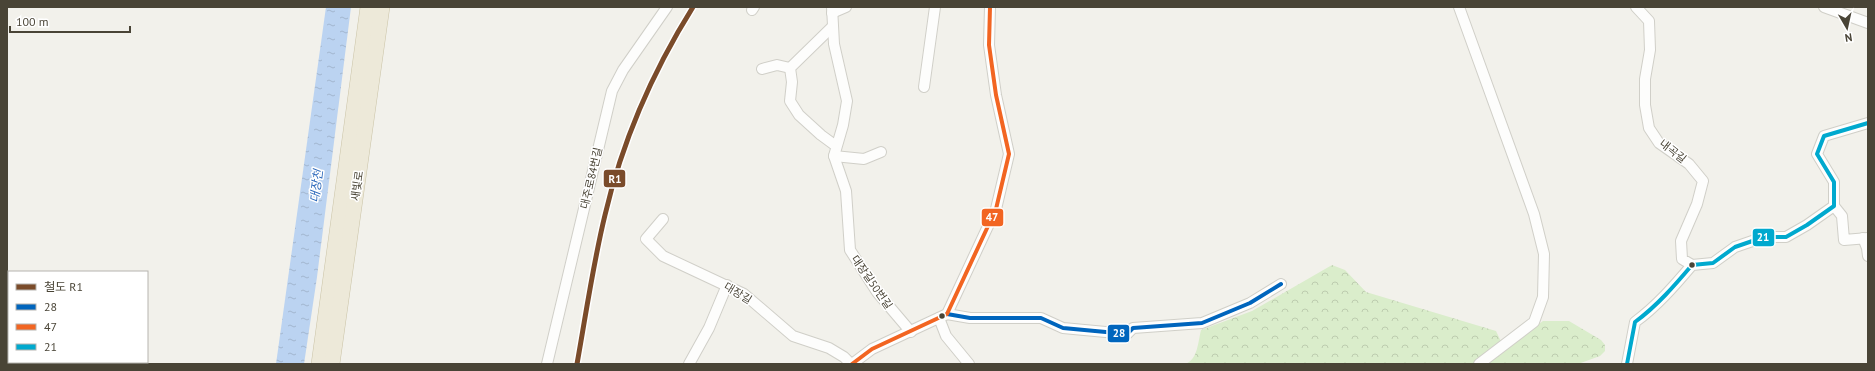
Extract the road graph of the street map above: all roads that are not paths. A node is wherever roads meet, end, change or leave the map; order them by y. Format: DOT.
graph roads {
  1 [pos="368,7"];
  2 [pos="382,7"];
  3 [pos="667,7"];
  4 [pos="846,7"];
  5 [pos="935,7"];
  6 [pos="990,7"];
  7 [pos="1459,7"];
  8 [pos="1636,7"];
  9 [pos="1824,7"];
  10 [pos="832,10"];
  11 [pos="1868,23"];
  12 [pos="832,27"];
  13 [pos="790,68"];
  14 [pos="762,69"];
  15 [pos="924,88"];
  16 [pos="1868,123"];
  17 [pos="835,151"];
  18 [pos="881,152"];
  19 [pos="1834,206"];
  20 [pos="663,218"];
  21 [pos="1865,238"];
  22 [pos="1868,256"];
  23 [pos="1692,265"];
  24 [pos="1281,284"];
  25 [pos="727,285"];
  26 [pos="943,316"];
  27 [pos="911,332"];
  28 [pos="319,364"];
  29 [pos="332,364"];
  30 [pos="547,364"];
  31 [pos="689,364"];
  32 [pos="851,364"];
  33 [pos="969,364"];
  34 [pos="1479,364"];
  35 [pos="1627,364"];
  1 -- 28 [label="highway, 새빛로"];
  2 -- 29 [label="highway, 새빛로"];
  3 -- 30 [label="street, 대주로84번길"];
  4 -- 10 [label="street"];
  5 -- 15 [label="street"];
  6 -- 26 [label="street"];
  7 -- 34 [label="street"];
  8 -- 23 [label="street, 내곡길"];
  9 -- 11 [label="street"];
  10 -- 12 [label="street"];
  12 -- 13 [label="street"];
  12 -- 17 [label="street"];
  13 -- 14 [label="street"];
  13 -- 17 [label="street"];
  16 -- 19 [label="street"];
  17 -- 18 [label="street"];
  17 -- 27 [label="street, 대장길50번길"];
  19 -- 21 [label="street"];
  19 -- 23 [label="street"];
  20 -- 25 [label="street, 대장길"];
  21 -- 22 [label="street"];
  23 -- 35 [label="street"];
  24 -- 26 [label="street"];
  25 -- 31 [label="street"];
  25 -- 32 [label="street, 대장길"];
  26 -- 27 [label="street, 대장길"];
  26 -- 33 [label="street"];
  27 -- 32 [label="street, 대장길"];
}
